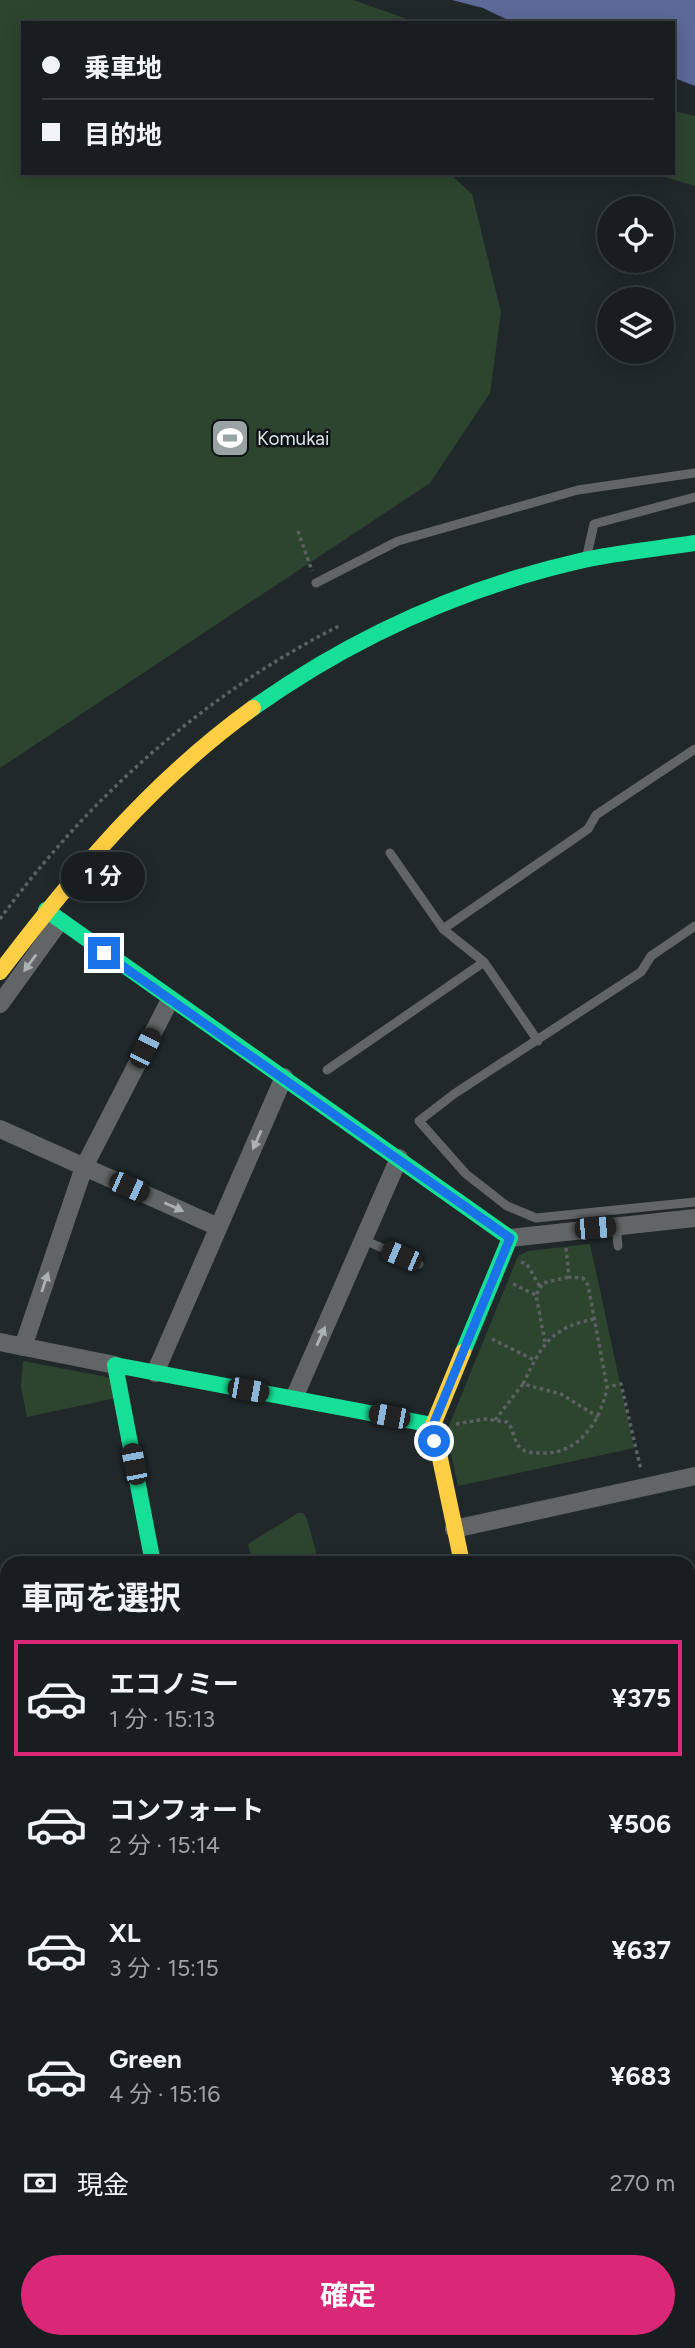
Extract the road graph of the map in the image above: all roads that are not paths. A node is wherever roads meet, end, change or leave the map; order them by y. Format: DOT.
graph roads {
  1 [pos="695,473"];
  2 [pos="695,498"];
  3 [pos="695,543"];
  4 [pos="587,560"];
  5 [pos="316,583"];
  6 [pos="695,749"];
  7 [pos="390,853"];
  8 [pos="53,916"];
  9 [pos="695,926"];
  10 [pos="443,929"];
  11 [pos="484,962"];
  12 [pos="0,972"];
  13 [pos="170,1000"];
  14 [pos="0,1004"];
  15 [pos="538,1041"];
  16 [pos="327,1070"];
  17 [pos="284,1077"];
  18 [pos="0,1129"];
  19 [pos="400,1158"];
  20 [pos="84,1167"];
  21 [pos="695,1202"];
  22 [pos="695,1218"];
  23 [pos="616,1226"];
  24 [pos="219,1227"];
  25 [pos="510,1238"];
  26 [pos="364,1240"];
  27 [pos="618,1246"];
  28 [pos="419,1264"];
  29 [pos="0,1342"];
  30 [pos="23,1347"];
  31 [pos="115,1365"];
  32 [pos="155,1373"];
  33 [pos="294,1398"];
  34 [pos="440,1422"];
  35 [pos="695,1476"];
  36 [pos="454,1529"];
  37 [pos="152,1556"];
  38 [pos="460,1556"];
  1 -- 5 [label="lane"];
  2 -- 4 [label="lane"];
  3 -- 4 [label="main road"];
  4 -- 8 [label="main road"];
  6 -- 10 [label="lane"];
  7 -- 10 [label="lane"];
  8 -- 12 [label="main road"];
  8 -- 13 [label="main road"];
  8 -- 14 [label="street, one-way"];
  9 -- 15 [label="lane"];
  10 -- 11 [label="lane"];
  11 -- 15 [label="lane"];
  11 -- 16 [label="lane"];
  13 -- 17 [label="main road"];
  13 -- 20 [label="street"];
  15 -- 21 [label="lane"];
  17 -- 19 [label="main road"];
  17 -- 24 [label="street, one-way"];
  18 -- 20 [label="street"];
  19 -- 25 [label="main road"];
  19 -- 26 [label="street"];
  20 -- 24 [label="street, one-way"];
  30 -- 20 [label="street, one-way"];
  22 -- 23 [label="street"];
  23 -- 25 [label="street"];
  23 -- 27 [label="lane"];
  24 -- 32 [label="street"];
  25 -- 34 [label="main road"];
  26 -- 28 [label="lane"];
  33 -- 26 [label="street, one-way"];
  29 -- 30 [label="street"];
  30 -- 31 [label="street"];
  31 -- 32 [label="main road"];
  31 -- 37 [label="main road"];
  32 -- 33 [label="main road"];
  33 -- 34 [label="main road"];
  34 -- 36 [label="main road"];
  35 -- 36 [label="street"];
  36 -- 38 [label="main road"];
}
